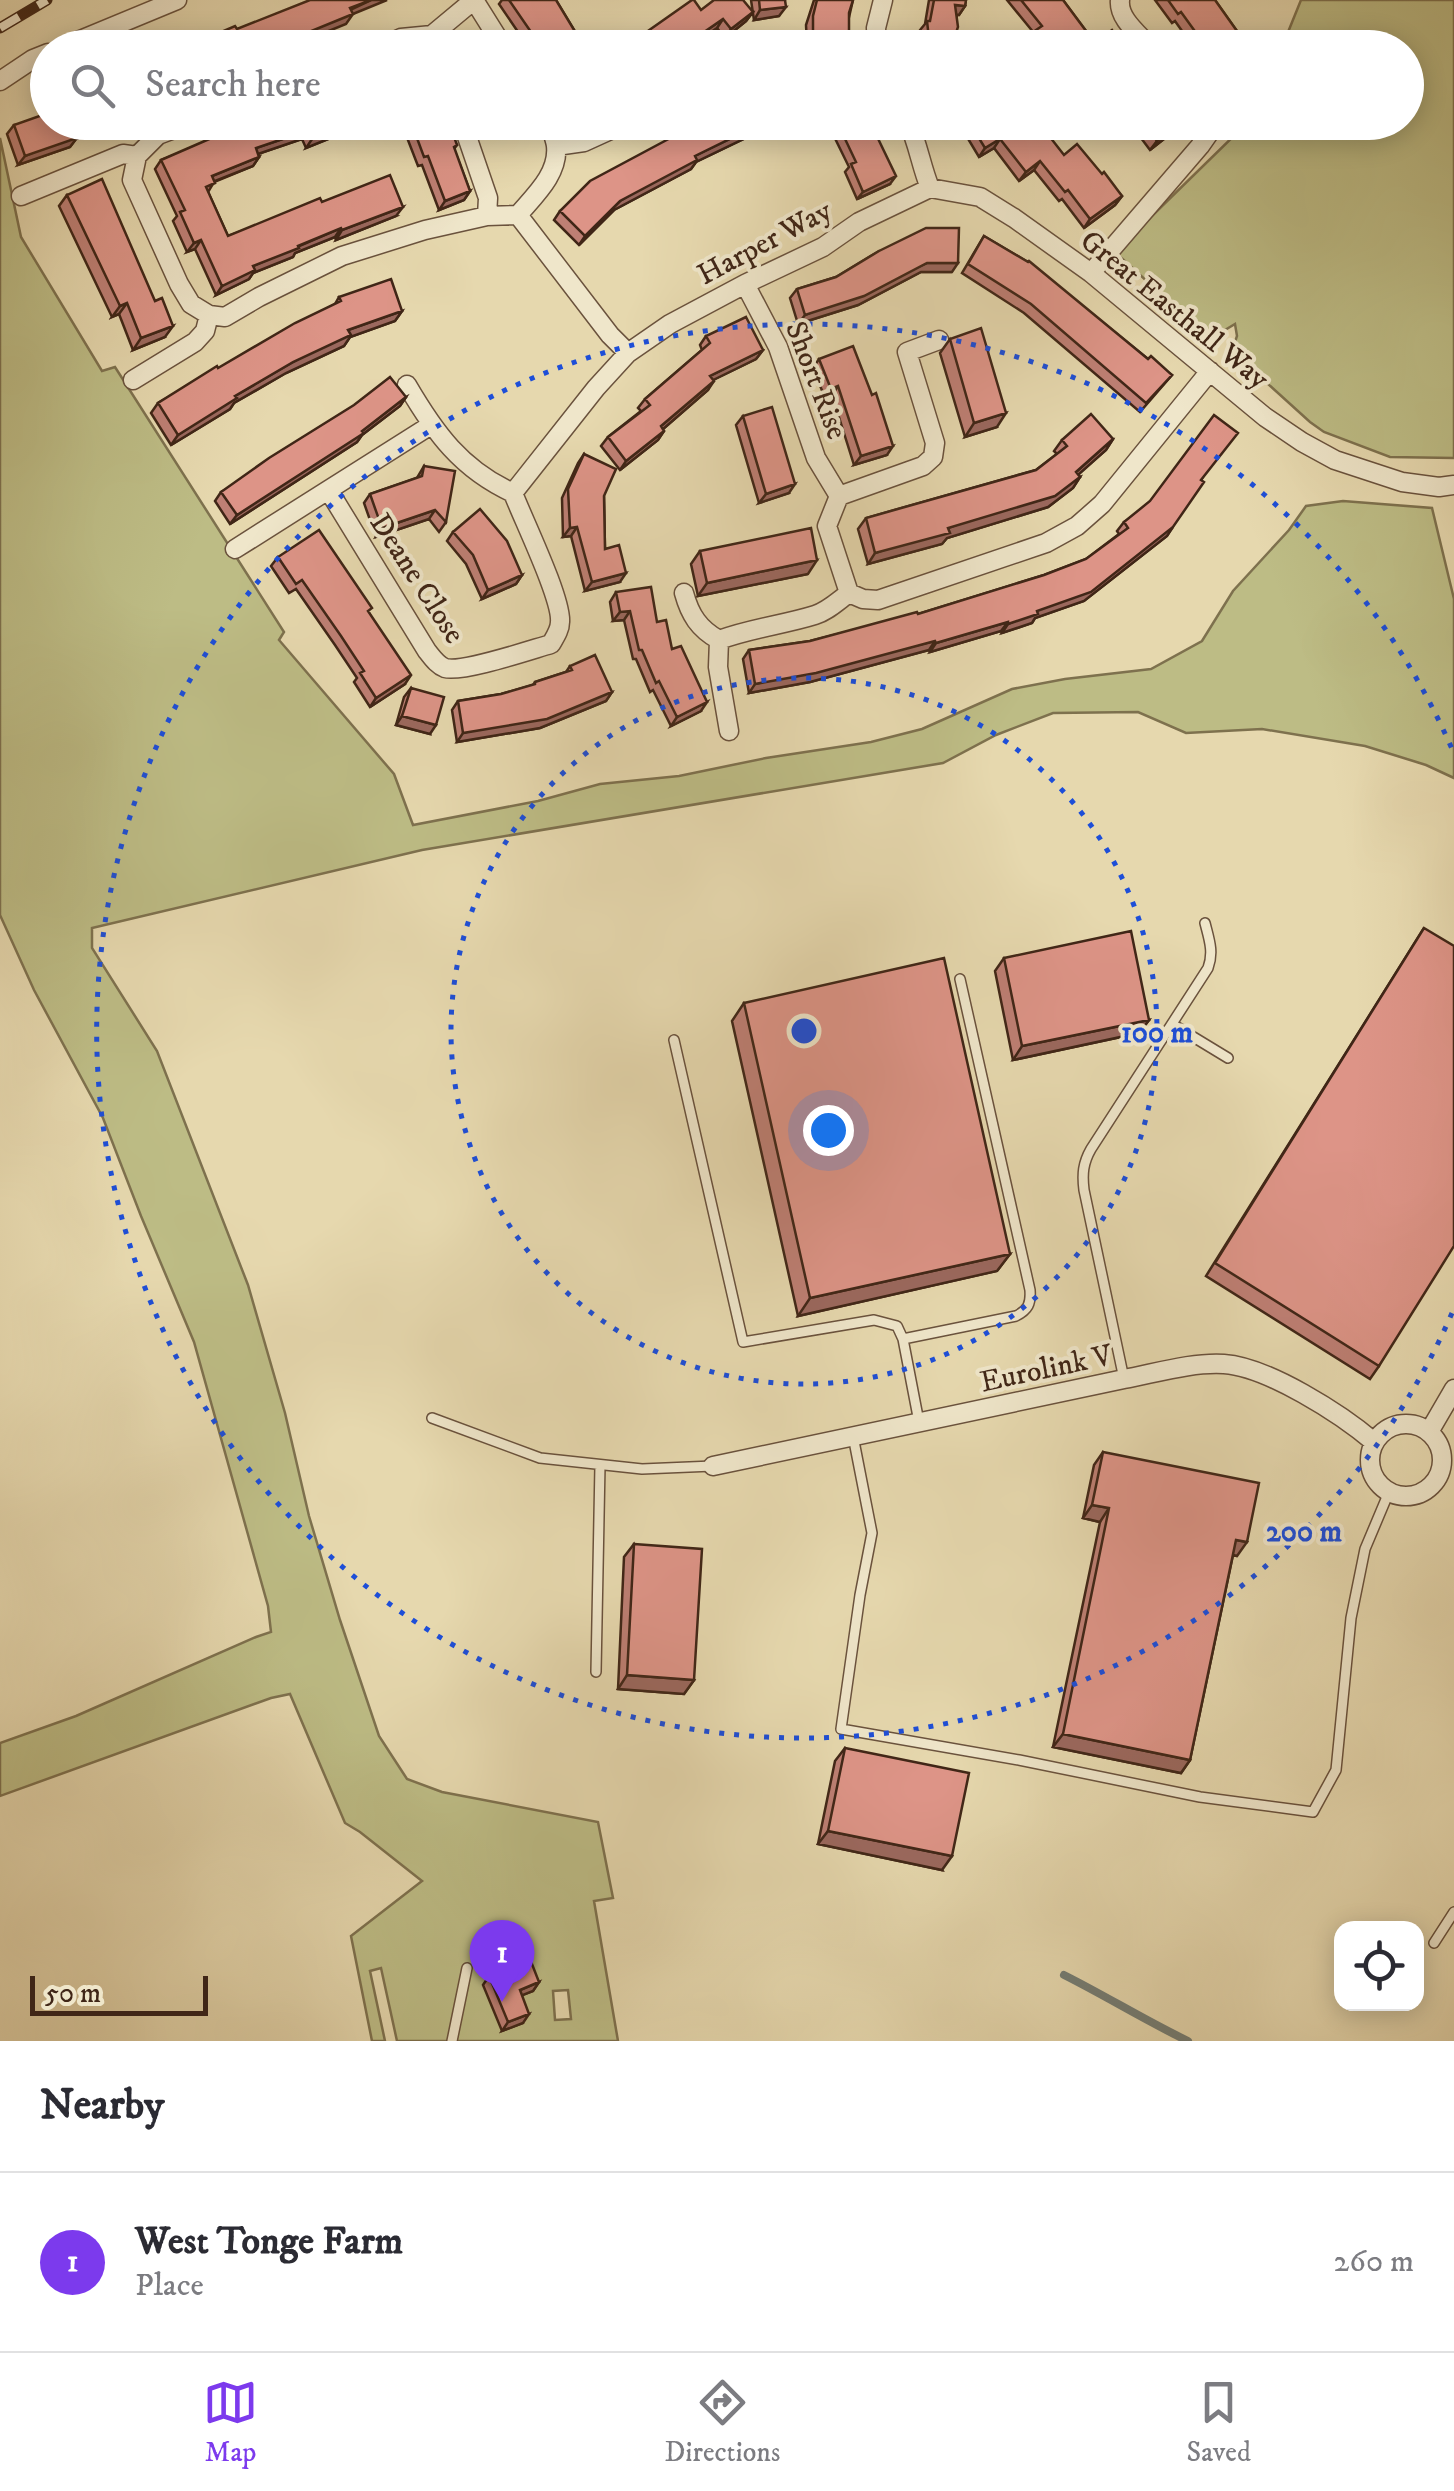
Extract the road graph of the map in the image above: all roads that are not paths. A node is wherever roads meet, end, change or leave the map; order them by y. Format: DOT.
graph roads {
  1 [pos="176,0"];
  2 [pos="474,0"];
  3 [pos="882,0"];
  4 [pos="1120,0"];
  5 [pos="104,30"];
  6 [pos="445,30"];
  7 [pos="493,30"];
  8 [pos="876,30"];
  9 [pos="1135,30"];
  10 [pos="30,61"];
  11 [pos="0,81"];
  12 [pos="152,140"];
  13 [pos="468,140"];
  14 [pos="554,140"];
  15 [pos="588,140"];
  16 [pos="916,140"];
  17 [pos="1204,140"];
  18 [pos="556,146"];
  19 [pos="137,156"];
  20 [pos="930,188"];
  21 [pos="21,196"];
  22 [pos="518,215"];
  23 [pos="487,216"];
  24 [pos="1091,273"];
  25 [pos="745,284"];
  26 [pos="208,315"];
  27 [pos="939,340"];
  28 [pos="628,352"];
  29 [pos="1210,371"];
  30 [pos="133,380"];
  31 [pos="407,385"];
  32 [pos="431,425"];
  33 [pos="1454,486"];
  34 [pos="328,491"];
  35 [pos="512,493"];
  36 [pos="839,496"];
  37 [pos="235,549"];
  38 [pos="684,593"];
  39 [pos="849,593"];
  40 [pos="720,640"];
  41 [pos="728,730"];
  42 [pos="1206,923"];
  43 [pos="960,978"];
  44 [pos="1172,1024"];
  45 [pos="674,1040"];
  46 [pos="1228,1058"];
  47 [pos="903,1339"];
  48 [pos="1124,1379"];
  49 [pos="1454,1389"];
  50 [pos="432,1418"];
  51 [pos="919,1422"];
  52 [pos="1430,1432"];
  53 [pos="853,1436"];
  54 [pos="1374,1442"];
  55 [pos="600,1465"];
  56 [pos="713,1466"];
  57 [pos="1446,1481"];
  58 [pos="1389,1492"];
  59 [pos="596,1672"];
  60 [pos="1454,1912"];
  61 [pos="1434,1944"];
  62 [pos="466,1968"];
  63 [pos="452,2041"];
  1 -- 5 [label="street"];
  2 -- 6 [label="street"];
  2 -- 7 [label="street"];
  3 -- 8 [label="street"];
  4 -- 9 [label="street"];
  10 -- 11 [label="street"];
  12 -- 19 [label="street"];
  13 -- 23 [label="street"];
  14 -- 18 [label="street"];
  15 -- 18 [label="street"];
  16 -- 20 [label="street"];
  17 -- 24 [label="street"];
  18 -- 22 [label="street"];
  19 -- 21 [label="street"];
  19 -- 26 [label="street"];
  20 -- 24 [label="street, Great Easthall Way"];
  20 -- 25 [label="street, Harper Way"];
  22 -- 23 [label="street"];
  22 -- 28 [label="street"];
  23 -- 26 [label="street"];
  24 -- 29 [label="street, Great Easthall Way"];
  25 -- 28 [label="street, Harper Way"];
  25 -- 36 [label="street, Short Rise"];
  26 -- 30 [label="street"];
  27 -- 36 [label="street"];
  28 -- 35 [label="street"];
  29 -- 33 [label="street, Great Easthall Way"];
  29 -- 39 [label="street"];
  31 -- 32 [label="street"];
  32 -- 34 [label="street"];
  32 -- 35 [label="street"];
  34 -- 35 [label="street, Deane Close"];
  34 -- 37 [label="street"];
  36 -- 39 [label="street"];
  38 -- 40 [label="street"];
  39 -- 40 [label="street"];
  40 -- 41 [label="street"];
  42 -- 44 [label="lane"];
  43 -- 47 [label="lane"];
  44 -- 46 [label="lane"];
  44 -- 48 [label="lane"];
  45 -- 47 [label="lane"];
  47 -- 51 [label="lane"];
  48 -- 51 [label="street, Eurolink V"];
  48 -- 54 [label="street, Eurolink V"];
  49 -- 52 [label="street"];
  50 -- 55 [label="lane"];
  51 -- 53 [label="street, Eurolink V"];
  52 -- 54 [label="street"];
  52 -- 57 [label="street"];
  53 -- 56 [label="street, Eurolink V"];
  53 -- 58 [label="lane"];
  54 -- 58 [label="street"];
  55 -- 56 [label="lane"];
  55 -- 59 [label="lane"];
  57 -- 58 [label="street"];
  60 -- 61 [label="lane"];
  62 -- 63 [label="lane"];
}
